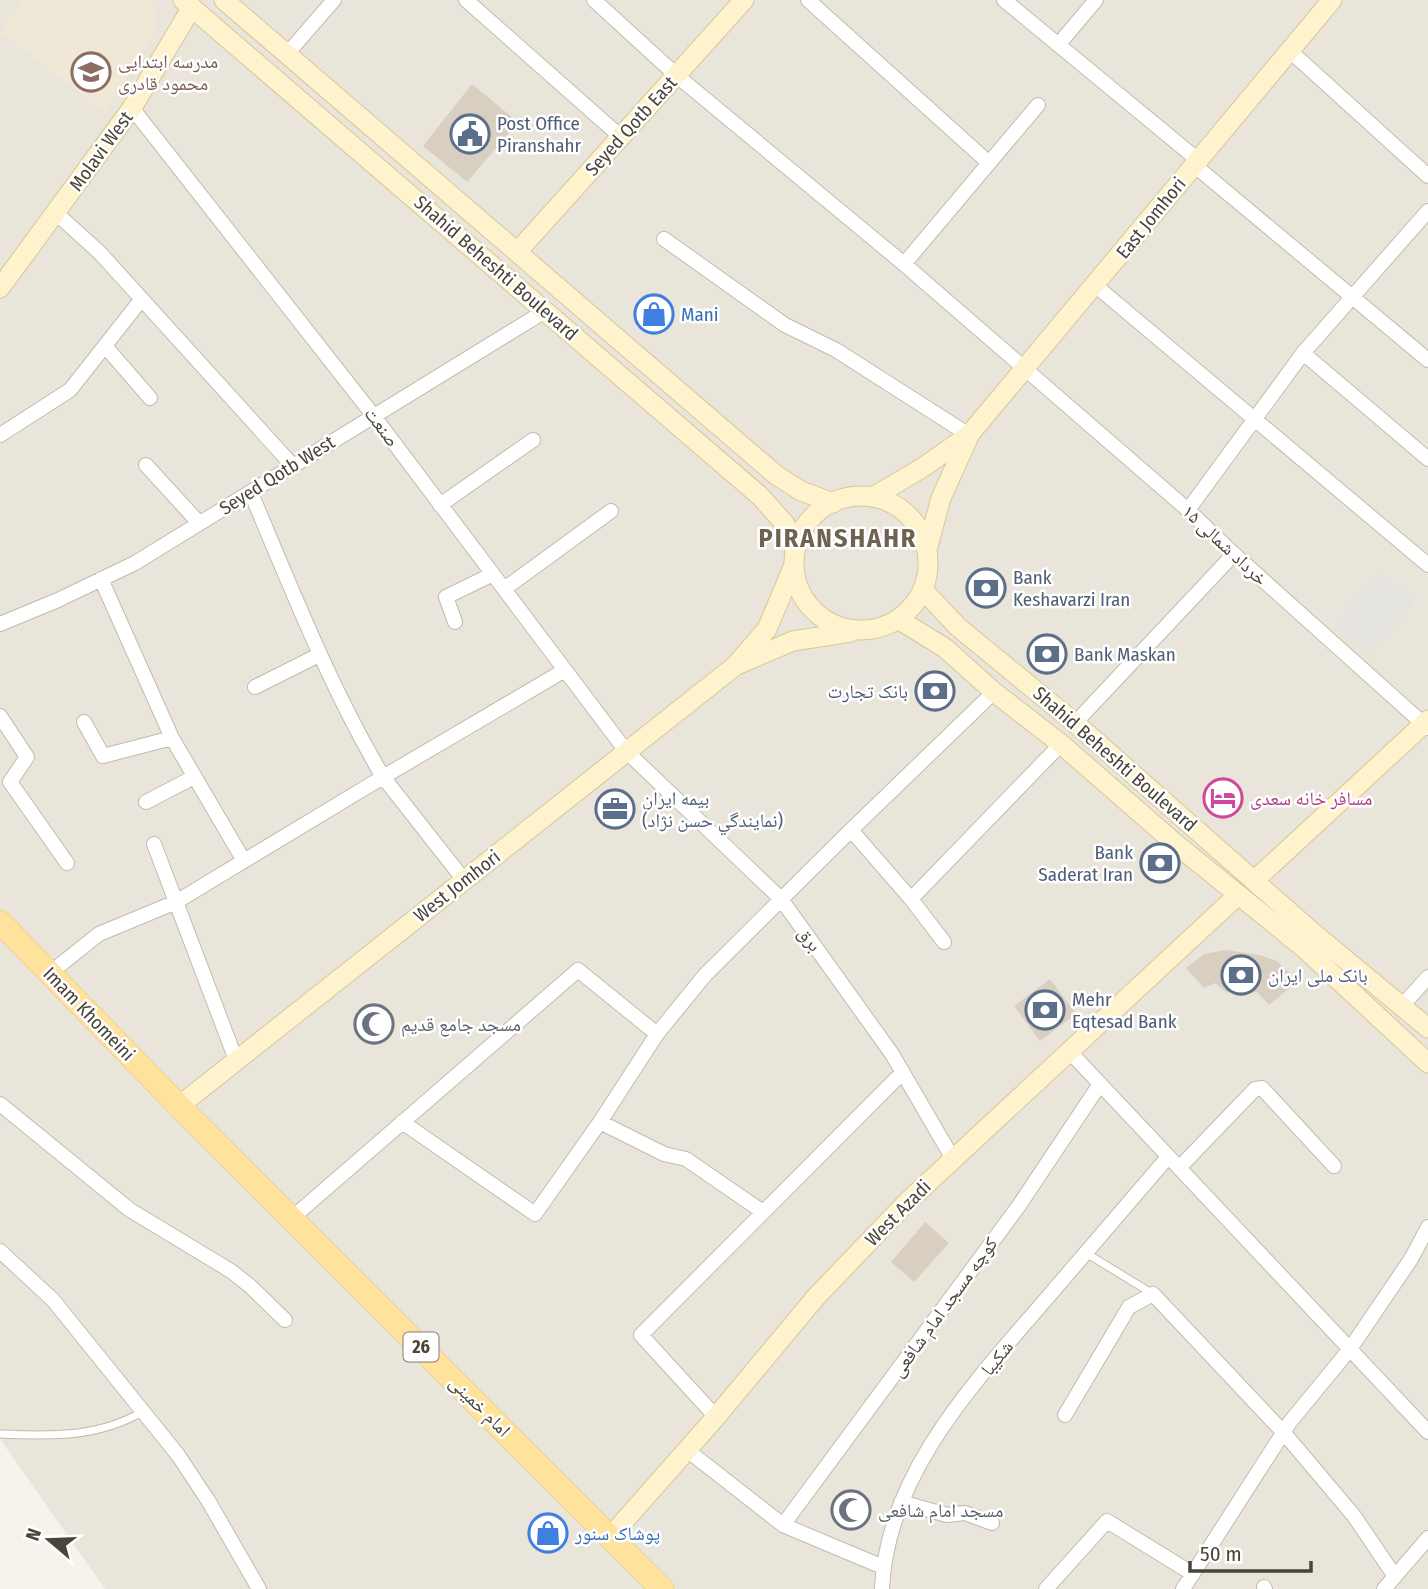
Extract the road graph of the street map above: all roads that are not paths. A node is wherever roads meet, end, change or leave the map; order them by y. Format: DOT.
graph roads {
  1 [pos="224,0"];
  2 [pos="334,0"];
  3 [pos="466,0"];
  4 [pos="594,0"];
  5 [pos="744,0"];
  6 [pos="808,0"];
  7 [pos="1004,0"];
  8 [pos="1096,0"];
  9 [pos="1332,0"];
  10 [pos="188,4"];
  11 [pos="1058,45"];
  12 [pos="1289,50"];
  13 [pos="287,54"];
  14 [pos="676,75"];
  15 [pos="1038,105"];
  16 [pos="132,108"];
  17 [pos="621,137"];
  18 [pos="1196,162"];
  19 [pos="989,163"];
  20 [pos="1428,176"];
  21 [pos="1428,211"];
  22 [pos="56,213"];
  23 [pos="664,239"];
  24 [pos="517,252"];
  25 [pos="904,264"];
  26 [pos="1096,286"];
  27 [pos="0,288"];
  28 [pos="1352,297"];
  29 [pos="141,300"];
  30 [pos="545,311"];
  31 [pos="105,346"];
  32 [pos="1304,353"];
  33 [pos="1428,360"];
  34 [pos="1025,368"];
  35 [pos="150,398"];
  36 [pos="373,415"];
  37 [pos="1256,420"];
  38 [pos="0,435"];
  39 [pos="969,435"];
  40 [pos="533,440"];
  41 [pos="1428,459"];
  42 [pos="146,465"];
  43 [pos="293,466"];
  44 [pos="251,493"];
  45 [pos="873,497"];
  46 [pos="833,503"];
  47 [pos="440,505"];
  48 [pos="1188,510"];
  49 [pos="611,511"];
  50 [pos="199,523"];
  51 [pos="927,550"];
  52 [pos="1234,554"];
  53 [pos="795,556"];
  54 [pos="1428,565"];
  55 [pos="493,574"];
  56 [pos="101,579"];
  57 [pos="504,589"];
  58 [pos="923,590"];
  59 [pos="898,619"];
  60 [pos="455,622"];
  61 [pos="0,624"];
  62 [pos="862,631"];
  63 [pos="319,655"];
  64 [pos="735,666"];
  65 [pos="565,670"];
  66 [pos="255,687"];
  67 [pos="994,692"];
  68 [pos="0,716"];
  69 [pos="84,722"];
  70 [pos="1075,723"];
  71 [pos="1426,724"];
  72 [pos="173,738"];
  73 [pos="1061,744"];
  74 [pos="626,751"];
  75 [pos="194,777"];
  76 [pos="383,777"];
  77 [pos="146,802"];
  78 [pos="851,830"];
  79 [pos="154,844"];
  80 [pos="244,861"];
  81 [pos="67,863"];
  82 [pos="464,880"];
  83 [pos="1255,880"];
  84 [pos="1238,895"];
  85 [pos="782,899"];
  86 [pos="911,899"];
  87 [pos="176,902"];
  88 [pos="0,922"];
  89 [pos="944,942"];
  90 [pos="50,973"];
  91 [pos="1428,977"];
  92 [pos="1402,1006"];
  93 [pos="1428,1028"];
  94 [pos="656,1034"];
  95 [pos="1070,1052"];
  96 [pos="236,1060"];
  97 [pos="1428,1063"];
  98 [pos="902,1072"];
  99 [pos="1100,1084"];
  100 [pos="0,1104"];
  101 [pos="179,1105"];
  102 [pos="402,1122"];
  103 [pos="600,1122"];
  104 [pos="953,1159"];
  105 [pos="1173,1162"];
  106 [pos="1334,1166"];
  107 [pos="763,1212"];
  108 [pos="292,1218"];
  109 [pos="1428,1227"];
  110 [pos="0,1251"];
  111 [pos="1086,1253"];
  112 [pos="1153,1294"];
  113 [pos="285,1320"];
  114 [pos="1350,1349"];
  115 [pos="142,1412"];
  116 [pos="1065,1415"];
  117 [pos="716,1417"];
  118 [pos="0,1428"];
  119 [pos="1428,1432"];
  120 [pos="1284,1433"];
  121 [pos="0,1434"];
  122 [pos="23,1435"];
  123 [pos="687,1450"];
  124 [pos="901,1502"];
  125 [pos="992,1523"];
  126 [pos="783,1525"];
  127 [pos="611,1536"];
  128 [pos="1428,1538"];
  129 [pos="883,1567"];
  130 [pos="1193,1573"];
  131 [pos="1394,1575"];
  132 [pos="259,1589"];
  133 [pos="662,1589"];
  134 [pos="882,1589"];
  135 [pos="1046,1589"];
  136 [pos="1183,1589"];
  137 [pos="1384,1589"];
  1 -- 13 [label="street, Shahid Beheshti Boulevard"];
  2 -- 13 [label="street"];
  3 -- 17 [label="street"];
  4 -- 14 [label="street, ۱۵ خرداد شمالی"];
  5 -- 14 [label="street, Seyed Qotb East"];
  6 -- 19 [label="street"];
  7 -- 11 [label="street"];
  8 -- 11 [label="street"];
  9 -- 12 [label="street, East Jomhori"];
  10 -- 16 [label="street, Molavi West"];
  10 -- 30 [label="street, Shahid Beheshti Boulevard"];
  11 -- 18 [label="street"];
  12 -- 18 [label="street, East Jomhori"];
  12 -- 20 [label="street"];
  13 -- 24 [label="street, Shahid Beheshti Boulevard"];
  14 -- 17 [label="street, Seyed Qotb East"];
  14 -- 25 [label="street, ۱۵ خرداد شمالی"];
  15 -- 19 [label="street"];
  16 -- 22 [label="street, Molavi West"];
  16 -- 36 [label="street, صنعت"];
  17 -- 24 [label="street, Seyed Qotb East"];
  18 -- 26 [label="street, East Jomhori"];
  18 -- 28 [label="street"];
  19 -- 25 [label="street"];
  21 -- 28 [label="street"];
  22 -- 27 [label="street, Molavi West"];
  22 -- 29 [label="street"];
  23 -- 39 [label="street"];
  24 -- 46 [label="street, Shahid Beheshti Boulevard"];
  25 -- 34 [label="street, ۱۵ خرداد شمالی"];
  26 -- 34 [label="street, East Jomhori"];
  26 -- 37 [label="street"];
  28 -- 32 [label="street"];
  28 -- 33 [label="street"];
  29 -- 31 [label="street"];
  29 -- 43 [label="street"];
  30 -- 36 [label="street, Seyed Qotb West"];
  30 -- 53 [label="street, Shahid Beheshti Boulevard"];
  31 -- 35 [label="street"];
  31 -- 38 [label="street"];
  32 -- 37 [label="street"];
  32 -- 41 [label="street"];
  34 -- 39 [label="street, East Jomhori"];
  34 -- 48 [label="street, ۱۵ خرداد شمالی"];
  36 -- 43 [label="street, Seyed Qotb West"];
  36 -- 47 [label="street, صنعت"];
  37 -- 48 [label="street"];
  37 -- 54 [label="street"];
  39 -- 45 [label="street"];
  39 -- 51 [label="street"];
  40 -- 47 [label="street"];
  42 -- 50 [label="street"];
  43 -- 44 [label="street, Seyed Qotb West"];
  44 -- 50 [label="street, Seyed Qotb West"];
  44 -- 63 [label="street"];
  45 -- 46 [label="street"];
  45 -- 51 [label="street"];
  46 -- 53 [label="street"];
  47 -- 55 [label="street, صنعت"];
  48 -- 52 [label="street, ۱۵ خرداد شمالی"];
  49 -- 57 [label="street"];
  50 -- 56 [label="street, Seyed Qotb West"];
  51 -- 58 [label="street"];
  52 -- 70 [label="street"];
  52 -- 71 [label="street, ۱۵ خرداد شمالی"];
  53 -- 62 [label="street"];
  53 -- 64 [label="street"];
  55 -- 57 [label="street, صنعت"];
  55 -- 60 [label="street"];
  56 -- 61 [label="street, Seyed Qotb West"];
  56 -- 72 [label="street"];
  57 -- 65 [label="street, صنعت"];
  58 -- 59 [label="street"];
  58 -- 70 [label="street, Shahid Beheshti Boulevard"];
  59 -- 62 [label="street"];
  59 -- 67 [label="street, Shahid Beheshti Boulevard"];
  62 -- 64 [label="street"];
  63 -- 66 [label="street"];
  63 -- 76 [label="street"];
  64 -- 74 [label="street, West Jomhori"];
  65 -- 74 [label="street, صنعت"];
  65 -- 76 [label="street"];
  67 -- 73 [label="street, Shahid Beheshti Boulevard"];
  67 -- 78 [label="street"];
  68 -- 81 [label="street"];
  69 -- 72 [label="street"];
  70 -- 83 [label="street, Shahid Beheshti Boulevard"];
  71 -- 83 [label="street"];
  72 -- 75 [label="street"];
  73 -- 84 [label="street, Shahid Beheshti Boulevard"];
  73 -- 86 [label="street"];
  74 -- 82 [label="street, West Jomhori"];
  74 -- 85 [label="street, برق"];
  75 -- 77 [label="street"];
  75 -- 80 [label="street"];
  76 -- 80 [label="street"];
  76 -- 82 [label="street"];
  78 -- 85 [label="street"];
  78 -- 86 [label="street"];
  79 -- 87 [label="street"];
  80 -- 87 [label="street"];
  82 -- 96 [label="street, West Jomhori"];
  83 -- 92 [label="street, Shahid Beheshti Boulevard"];
  84 -- 95 [label="street, West Azadi"];
  84 -- 97 [label="street, Shahid Beheshti Boulevard"];
  85 -- 94 [label="street"];
  85 -- 98 [label="street, برق"];
  86 -- 89 [label="street"];
  87 -- 90 [label="street"];
  87 -- 96 [label="street"];
  88 -- 90 [label="main road, Imam Khomeini / 26"];
  90 -- 101 [label="main road, Imam Khomeini / 26"];
  91 -- 92 [label="street"];
  92 -- 93 [label="street, Shahid Beheshti Boulevard"];
  94 -- 102 [label="street"];
  94 -- 103 [label="street"];
  95 -- 99 [label="street"];
  95 -- 104 [label="street, West Azadi"];
  96 -- 101 [label="street, West Jomhori"];
  98 -- 104 [label="street, برق"];
  98 -- 107 [label="street"];
  99 -- 105 [label="street"];
  99 -- 126 [label="street, کوچه مسجد امام شافعی"];
  100 -- 113 [label="street"];
  101 -- 108 [label="main road, امام خمینی / 26"];
  102 -- 103 [label="street"];
  102 -- 108 [label="street"];
  103 -- 107 [label="street"];
  104 -- 117 [label="street, West Azadi"];
  105 -- 106 [label="street, شکیبا"];
  105 -- 111 [label="street, شکیبا"];
  105 -- 114 [label="street"];
  107 -- 117 [label="street"];
  108 -- 127 [label="main road, امام خمینی / 26"];
  109 -- 114 [label="street"];
  110 -- 115 [label="street"];
  111 -- 112 [label="lane"];
  111 -- 124 [label="street, شکیبا"];
  112 -- 116 [label="street"];
  112 -- 120 [label="street"];
  114 -- 119 [label="street"];
  114 -- 120 [label="street"];
  115 -- 122 [label="lane"];
  115 -- 132 [label="street"];
  117 -- 123 [label="street, West Azadi"];
  118 -- 122 [label="lane"];
  120 -- 130 [label="street"];
  120 -- 131 [label="street"];
  121 -- 122 [label="lane"];
  123 -- 126 [label="street"];
  123 -- 127 [label="street, West Azadi"];
  124 -- 125 [label="street"];
  124 -- 129 [label="street, شکیبا"];
  126 -- 129 [label="street"];
  127 -- 133 [label="main road, امام خمینی / 26"];
  128 -- 131 [label="street"];
  129 -- 134 [label="street, شکیبا"];
  130 -- 135 [label="street"];
  130 -- 136 [label="street"];
  131 -- 137 [label="street"];
}
